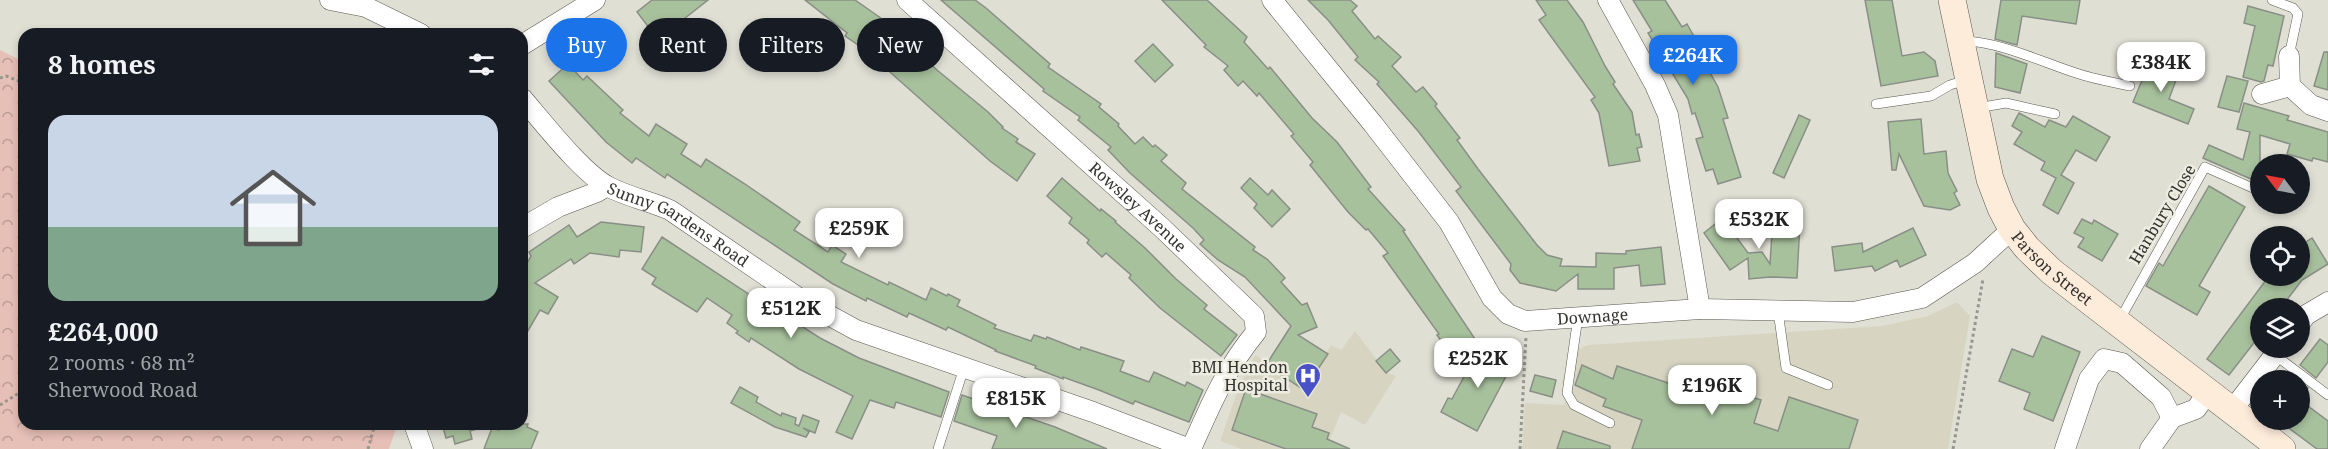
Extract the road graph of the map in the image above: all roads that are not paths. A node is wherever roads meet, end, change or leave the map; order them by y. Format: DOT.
graph roads {
  1 [pos="330,0"];
  2 [pos="595,0"];
  3 [pos="907,0"];
  4 [pos="1272,0"];
  5 [pos="1608,0"];
  6 [pos="1952,0"];
  7 [pos="2272,0"];
  8 [pos="409,28"];
  9 [pos="528,41"];
  10 [pos="1961,42"];
  11 [pos="2289,56"];
  12 [pos="1969,80"];
  13 [pos="2130,86"];
  14 [pos="2290,86"];
  15 [pos="2262,94"];
  16 [pos="1876,104"];
  17 [pos="528,105"];
  18 [pos="1975,108"];
  19 [pos="2328,111"];
  20 [pos="2055,114"];
  21 [pos="607,186"];
  22 [pos="2250,187"];
  23 [pos="528,224"];
  24 [pos="2012,229"];
  25 [pos="2328,302"];
  26 [pos="1700,309"];
  27 [pos="1778,311"];
  28 [pos="2310,313"];
  29 [pos="1578,317"];
  30 [pos="2118,323"];
  31 [pos="2272,358"];
  32 [pos="2285,358"];
  33 [pos="964,368"];
  34 [pos="1828,385"];
  35 [pos="2209,391"];
  36 [pos="2328,395"];
  37 [pos="2233,410"];
  38 [pos="2172,418"];
  39 [pos="1610,423"];
  40 [pos="416,430"];
  41 [pos="423,449"];
  42 [pos="938,449"];
  43 [pos="1191,449"];
  44 [pos="2065,449"];
  45 [pos="2150,449"];
  46 [pos="2282,449"];
  1 -- 8 [label="street"];
  2 -- 9 [label="street"];
  3 -- 43 [label="street, Rowsley Avenue"];
  4 -- 29 [label="street, Downage"];
  5 -- 26 [label="street"];
  6 -- 10 [label="main road, Parson Street"];
  7 -- 11 [label="lane"];
  10 -- 12 [label="main road, Parson Street"];
  10 -- 13 [label="lane"];
  11 -- 14 [label="street"];
  12 -- 16 [label="lane"];
  12 -- 18 [label="main road, Parson Street"];
  14 -- 15 [label="street"];
  14 -- 19 [label="street"];
  17 -- 21 [label="street, Sunny Gardens Road"];
  18 -- 20 [label="lane"];
  18 -- 24 [label="main road, Parson Street"];
  21 -- 23 [label="street"];
  21 -- 33 [label="street, Sunny Gardens Road"];
  22 -- 30 [label="lane, Hanbury Close"];
  24 -- 27 [label="street, Downage"];
  24 -- 30 [label="main road, Parson Street"];
  25 -- 28 [label="street"];
  26 -- 27 [label="street, Downage"];
  26 -- 29 [label="street, Downage"];
  27 -- 34 [label="lane"];
  29 -- 39 [label="lane"];
  30 -- 35 [label="main road, Parson Street"];
  31 -- 37 [label="street"];
  32 -- 36 [label="lane"];
  33 -- 42 [label="lane"];
  33 -- 43 [label="street, Sunny Gardens Road"];
  35 -- 37 [label="main road, Parson Street"];
  35 -- 38 [label="street"];
  37 -- 46 [label="main road, Parson Street"];
  38 -- 44 [label="street"];
  38 -- 45 [label="street"];
  40 -- 41 [label="street"];
}
